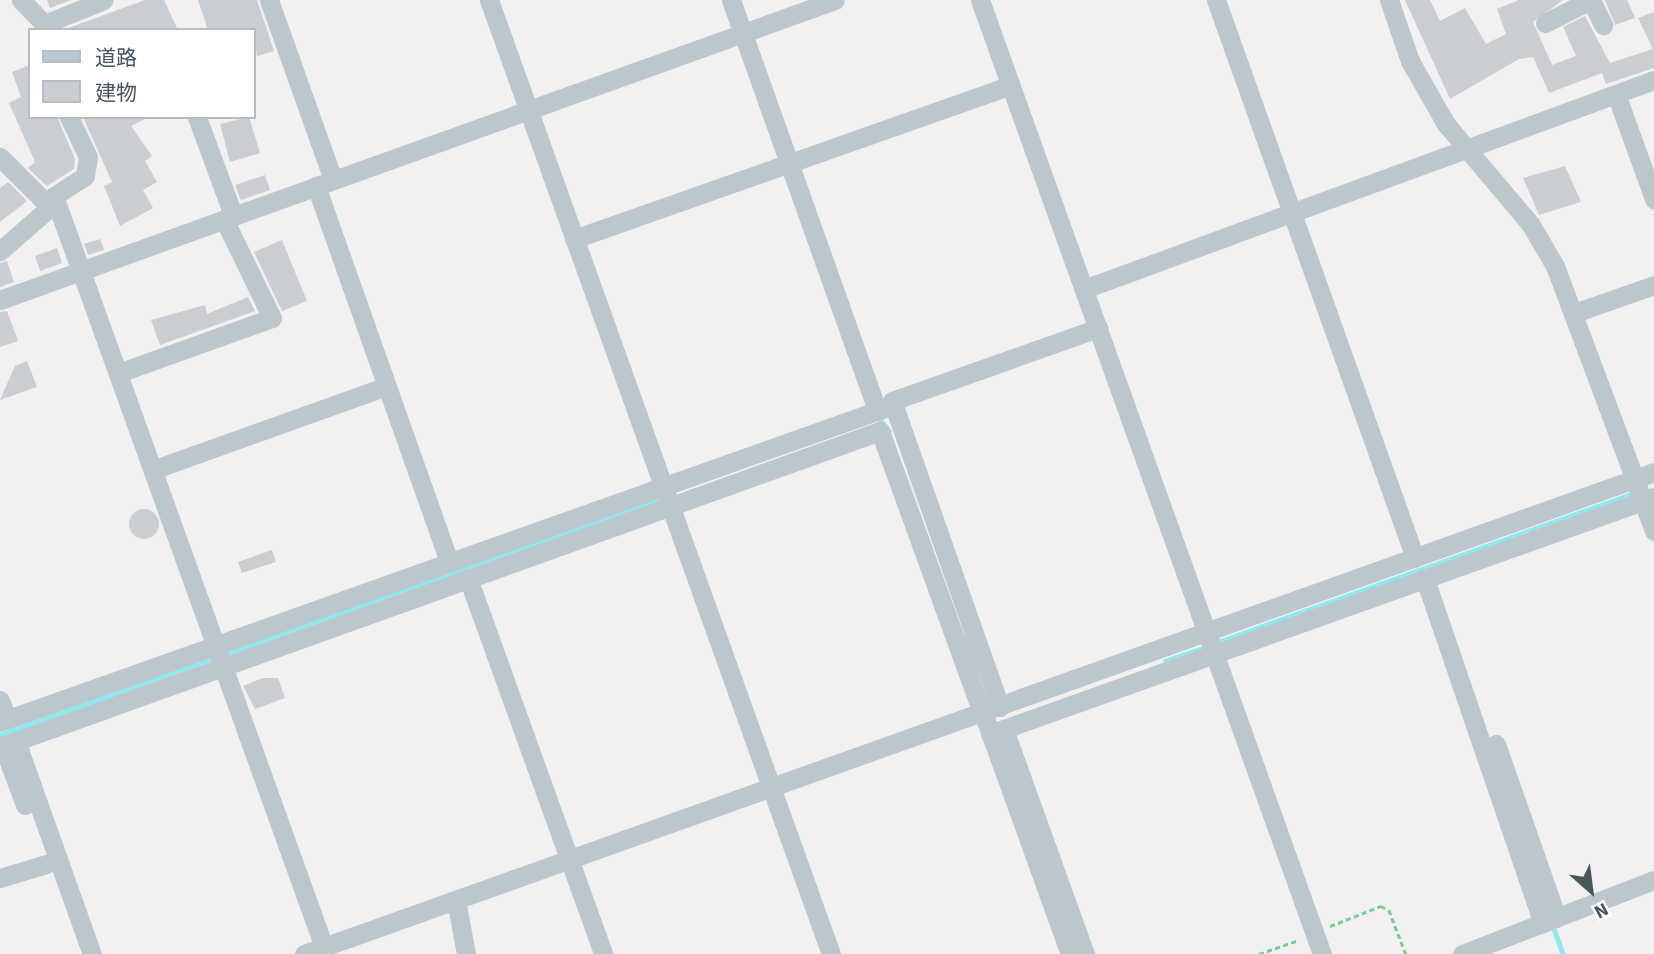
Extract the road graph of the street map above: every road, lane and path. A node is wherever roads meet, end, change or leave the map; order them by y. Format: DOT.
graph roads {
  1 [pos="21,0"];
  2 [pos="104,0"];
  3 [pos="269,0"];
  4 [pos="281,0"];
  5 [pos="489,0"];
  6 [pos="731,0"];
  7 [pos="741,0"];
  8 [pos="835,0"];
  9 [pos="980,0"];
  10 [pos="1216,0"];
  11 [pos="1229,0"];
  12 [pos="1390,0"];
  13 [pos="1590,0"];
  14 [pos="1545,23"];
  15 [pos="1603,25"];
  16 [pos="49,26"];
  17 [pos="747,31"];
  18 [pos="1654,80"];
  19 [pos="1011,85"];
  20 [pos="1616,94"];
  21 [pos="527,110"];
  22 [pos="70,119"];
  23 [pos="198,119"];
  24 [pos="1469,151"];
  25 [pos="0,157"];
  26 [pos="793,162"];
  27 [pos="330,181"];
  28 [pos="1654,199"];
  29 [pos="53,204"];
  30 [pos="1298,212"];
  31 [pos="229,217"];
  32 [pos="574,239"];
  33 [pos="0,251"];
  34 [pos="84,269"];
  35 [pos="1654,285"];
  36 [pos="1084,289"];
  37 [pos="0,300"];
  38 [pos="1577,312"];
  39 [pos="1098,328"];
  40 [pos="121,372"];
  41 [pos="387,386"];
  42 [pos="885,407"];
  43 [pos="155,469"];
  44 [pos="1645,475"];
  45 [pos="663,484"];
  46 [pos="1649,499"];
  47 [pos="671,506"];
  48 [pos="1654,531"];
  49 [pos="1421,556"];
  50 [pos="455,559"];
  51 [pos="1430,577"];
  52 [pos="462,580"];
  53 [pos="217,644"];
  54 [pos="1212,644"];
  55 [pos="225,665"];
  56 [pos="0,699"];
  57 [pos="988,711"];
  58 [pos="4,720"];
  59 [pos="997,731"];
  60 [pos="7,745"];
  61 [pos="770,789"];
  62 [pos="564,862"];
  63 [pos="46,864"];
  64 [pos="0,878"];
  65 [pos="1654,880"];
  66 [pos="456,900"];
  67 [pos="1550,920"];
  68 [pos="1314,933"];
  69 [pos="324,947"];
  70 [pos="78,954"];
  71 [pos="92,954"];
  72 [pos="304,954"];
  73 [pos="466,954"];
  74 [pos="603,954"];
  75 [pos="831,954"];
  76 [pos="1070,954"];
  77 [pos="1085,954"];
  78 [pos="1259,954"];
  79 [pos="1322,954"];
  80 [pos="1406,954"];
  81 [pos="1462,954"];
  1 -- 16 [label="street"];
  2 -- 16 [label="street"];
  3 -- 27 [label="street"];
  4 -- 27 [label="street"];
  5 -- 21 [label="street"];
  6 -- 17 [label="street"];
  7 -- 17 [label="street"];
  8 -- 17 [label="street"];
  9 -- 19 [label="street"];
  10 -- 30 [label="street"];
  11 -- 30 [label="street"];
  12 -- 24 [label="street"];
  13 -- 14 [label="street"];
  13 -- 15 [label="street"];
  17 -- 21 [label="street"];
  17 -- 26 [label="street"];
  18 -- 20 [label="street"];
  19 -- 26 [label="street"];
  19 -- 36 [label="street"];
  20 -- 24 [label="street"];
  20 -- 28 [label="street"];
  21 -- 27 [label="street"];
  21 -- 32 [label="street"];
  22 -- 29 [label="street"];
  23 -- 31 [label="street"];
  24 -- 30 [label="street"];
  24 -- 38 [label="street"];
  25 -- 29 [label="street"];
  26 -- 32 [label="street"];
  26 -- 42 [label="street"];
  27 -- 31 [label="street"];
  27 -- 41 [label="street"];
  27 -- 50 [label="street"];
  29 -- 33 [label="street"];
  29 -- 34 [label="street"];
  30 -- 36 [label="street"];
  30 -- 49 [label="street"];
  31 -- 34 [label="street"];
  31 -- 40 [label="street"];
  32 -- 45 [label="street"];
  34 -- 37 [label="street"];
  34 -- 40 [label="street"];
  35 -- 38 [label="street"];
  36 -- 39 [label="street"];
  38 -- 44 [label="street"];
  39 -- 42 [label="street"];
  39 -- 54 [label="street"];
  40 -- 43 [label="street"];
  41 -- 43 [label="street"];
  41 -- 50 [label="street"];
  42 -- 45 [label="street"];
  42 -- 57 [label="street"];
  43 -- 53 [label="street"];
  44 -- 46 [label="street"];
  44 -- 49 [label="street"];
  45 -- 47 [label="street"];
  45 -- 50 [label="street"];
  46 -- 48 [label="street"];
  46 -- 51 [label="street"];
  47 -- 52 [label="street"];
  47 -- 57 [label="street"];
  47 -- 61 [label="street"];
  49 -- 54 [label="street"];
  50 -- 53 [label="street"];
  51 -- 54 [label="street"];
  51 -- 67 [label="street"];
  52 -- 55 [label="street"];
  52 -- 62 [label="street"];
  53 -- 55 [label="street"];
  53 -- 58 [label="street"];
  54 -- 57 [label="street"];
  54 -- 59 [label="street"];
  54 -- 68 [label="street"];
  55 -- 60 [label="street"];
  55 -- 69 [label="street"];
  56 -- 58 [label="street"];
  57 -- 59 [label="street"];
  57 -- 61 [label="street"];
  59 -- 76 [label="street"];
  59 -- 77 [label="street"];
  60 -- 63 [label="street"];
  60 -- 71 [label="street"];
  61 -- 62 [label="street"];
  61 -- 75 [label="street"];
  62 -- 66 [label="street"];
  62 -- 74 [label="street"];
  63 -- 64 [label="street"];
  63 -- 70 [label="street"];
  65 -- 67 [label="street"];
  66 -- 69 [label="street"];
  66 -- 73 [label="street"];
  67 -- 81 [label="street"];
  68 -- 78 [label="path"];
  68 -- 79 [label="street"];
  68 -- 80 [label="path"];
  69 -- 72 [label="street"];
}
